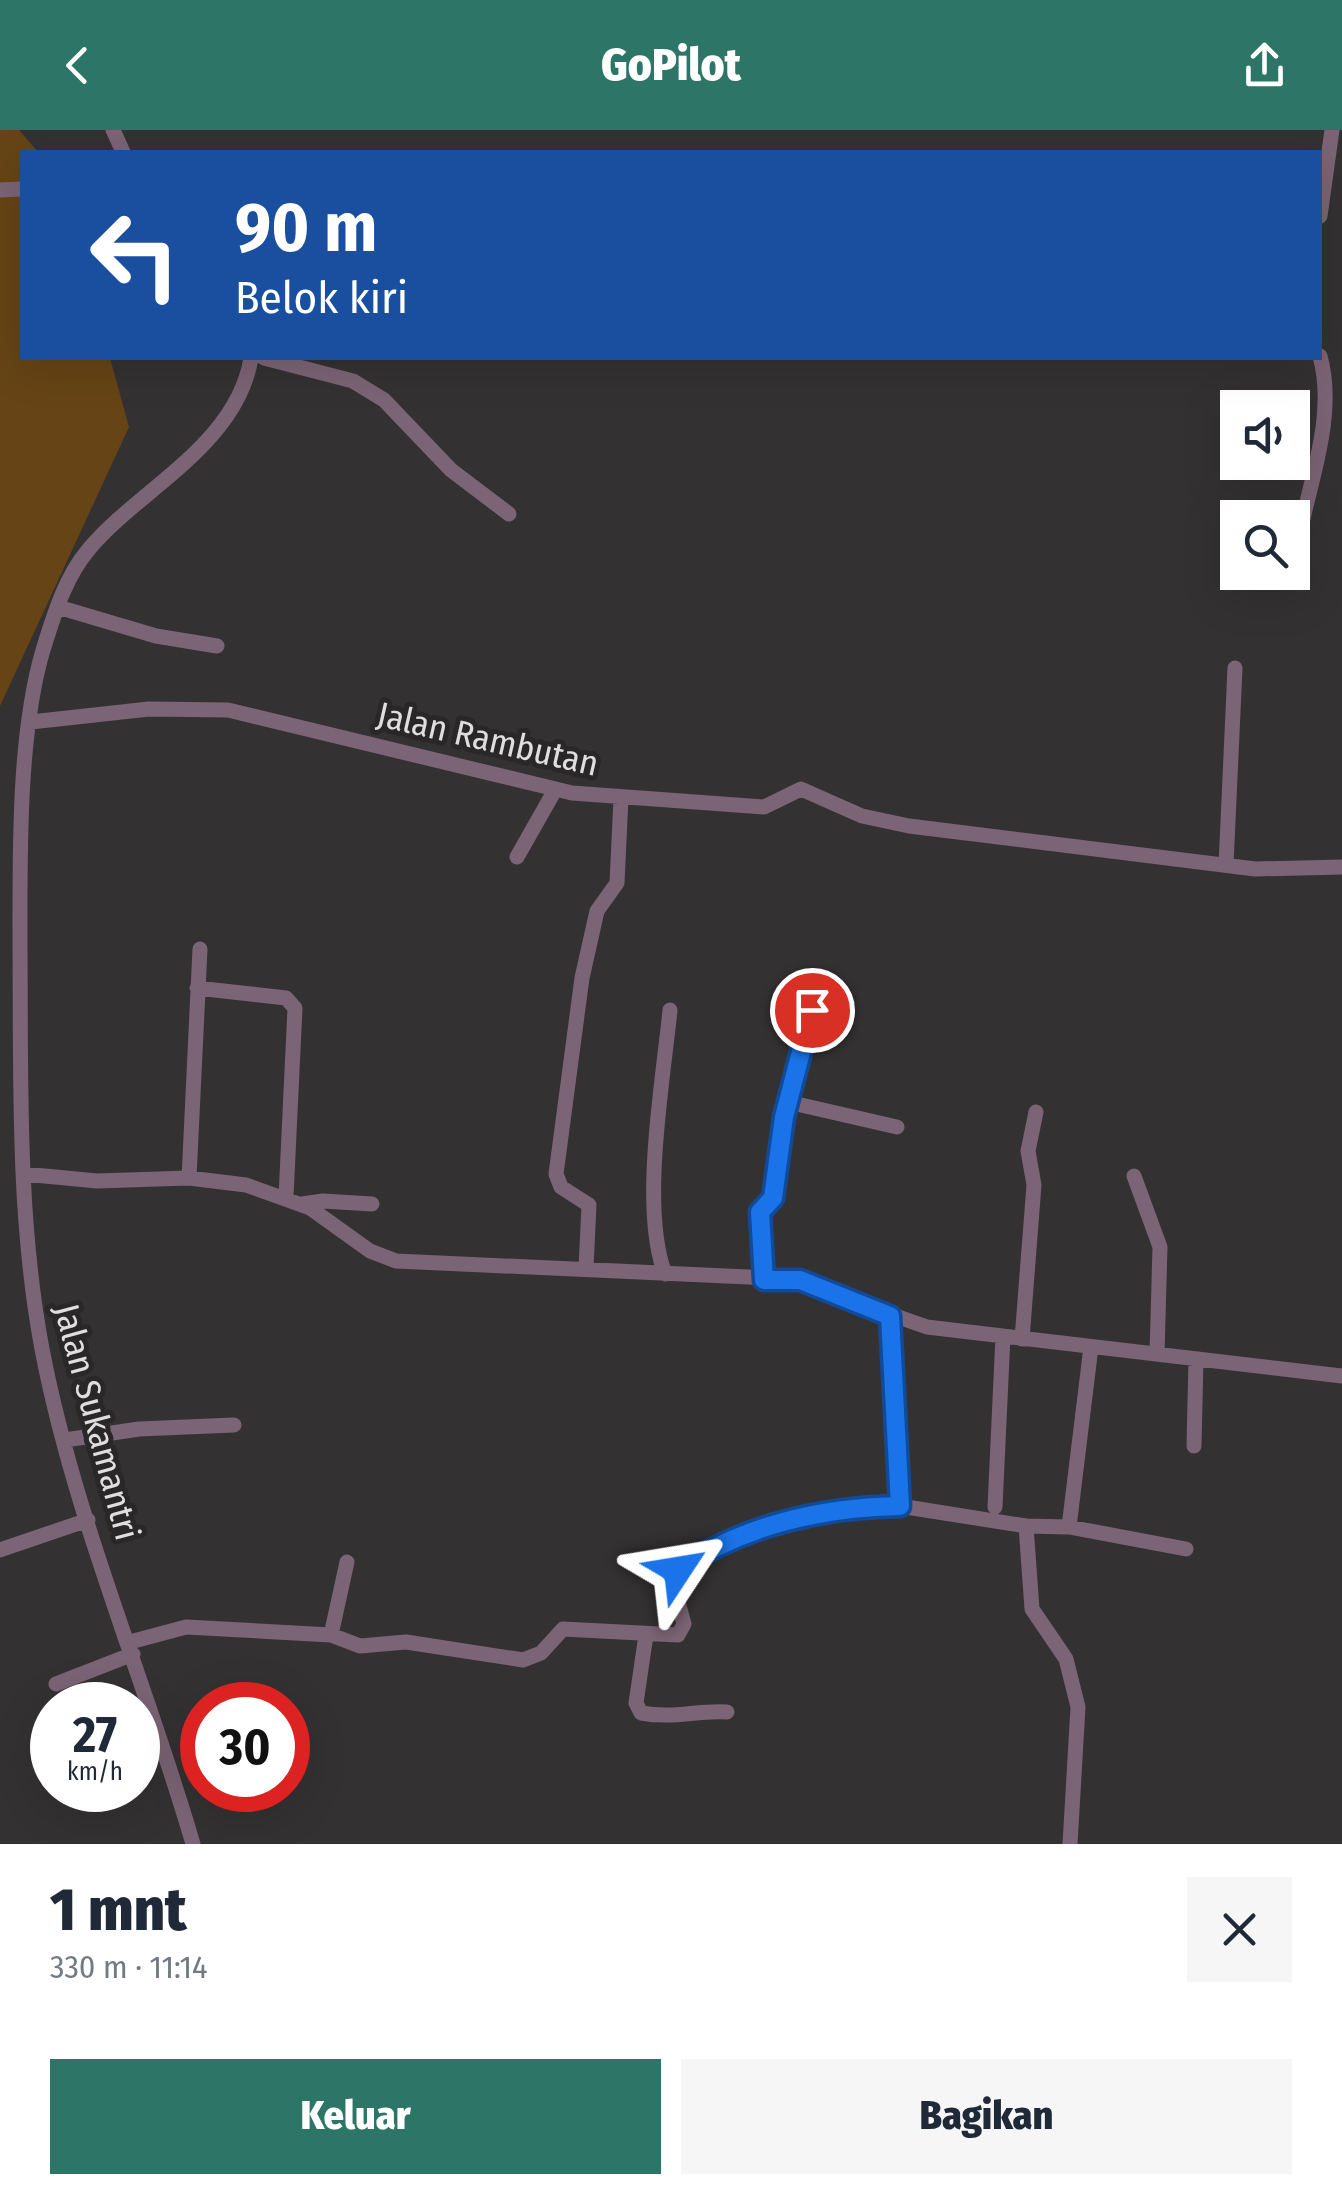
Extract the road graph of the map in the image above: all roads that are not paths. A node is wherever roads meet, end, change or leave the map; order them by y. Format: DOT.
graph roads {
  1 [pos="1332,130"];
  2 [pos="1322,202"];
  3 [pos="250,360"];
  4 [pos="272,360"];
  5 [pos="1321,360"];
  6 [pos="1307,500"];
  7 [pos="509,514"];
  8 [pos="58,607"];
  9 [pos="216,646"];
  10 [pos="1235,668"];
  11 [pos="31,722"];
  12 [pos="555,790"];
  13 [pos="621,798"];
  14 [pos="517,857"];
  15 [pos="1226,865"];
  16 [pos="1342,867"];
  17 [pos="200,949"];
  18 [pos="197,988"];
  19 [pos="670,1010"];
  20 [pos="812,1010"];
  21 [pos="0,1075"];
  22 [pos="20,1077"];
  23 [pos="788,1102"];
  24 [pos="1036,1112"];
  25 [pos="897,1127"];
  26 [pos="24,1174"];
  27 [pos="1134,1176"];
  28 [pos="190,1178"];
  29 [pos="294,1201"];
  30 [pos="372,1204"];
  31 [pos="586,1268"];
  32 [pos="665,1274"];
  33 [pos="764,1280"];
  34 [pos="890,1316"];
  35 [pos="1003,1336"];
  36 [pos="1022,1339"];
  37 [pos="1091,1348"];
  38 [pos="1157,1354"];
  39 [pos="1196,1358"];
  40 [pos="1342,1376"];
  41 [pos="234,1425"];
  42 [pos="65,1440"];
  43 [pos="1194,1446"];
  44 [pos="900,1506"];
  45 [pos="995,1508"];
  46 [pos="88,1520"];
  47 [pos="1026,1526"];
  48 [pos="1068,1527"];
  49 [pos="1186,1549"];
  50 [pos="0,1550"];
  51 [pos="348,1562"];
  52 [pos="331,1635"];
  53 [pos="646,1635"];
  54 [pos="132,1648"];
  55 [pos="60,1682"];
  56 [pos="727,1712"];
  57 [pos="193,1844"];
  58 [pos="1070,1844"];
  1 -- 2 [label="street"];
  3 -- 8 [label="street, Jalan Sukamantri"];
  4 -- 7 [label="street"];
  5 -- 6 [label="street"];
  8 -- 9 [label="street"];
  8 -- 11 [label="street, Jalan Sukamantri"];
  10 -- 15 [label="street"];
  11 -- 12 [label="street, Jalan Rambutan"];
  11 -- 22 [label="street, Jalan Sukamantri"];
  12 -- 13 [label="street, Jalan Rambutan"];
  12 -- 14 [label="street"];
  13 -- 15 [label="street, Jalan Rambutan"];
  13 -- 31 [label="street"];
  15 -- 16 [label="street, Jalan Rambutan"];
  17 -- 18 [label="street"];
  18 -- 28 [label="street"];
  18 -- 29 [label="street"];
  19 -- 32 [label="street"];
  20 -- 23 [label="street"];
  21 -- 22 [label="street"];
  22 -- 26 [label="street, Jalan Sukamantri"];
  23 -- 25 [label="street"];
  23 -- 33 [label="street"];
  24 -- 36 [label="street"];
  26 -- 28 [label="street"];
  26 -- 42 [label="street, Jalan Sukamantri"];
  27 -- 38 [label="street"];
  28 -- 29 [label="street"];
  29 -- 30 [label="street"];
  29 -- 31 [label="street"];
  31 -- 32 [label="street"];
  32 -- 33 [label="street"];
  33 -- 34 [label="street"];
  34 -- 35 [label="street"];
  34 -- 44 [label="street"];
  35 -- 36 [label="street"];
  35 -- 45 [label="street"];
  36 -- 37 [label="street"];
  37 -- 38 [label="street"];
  37 -- 48 [label="street"];
  38 -- 39 [label="street"];
  39 -- 40 [label="street"];
  39 -- 43 [label="street"];
  41 -- 42 [label="street"];
  42 -- 46 [label="street, Jalan Sukamantri"];
  44 -- 47 [label="street"];
  44 -- 53 [label="street"];
  46 -- 50 [label="street"];
  46 -- 54 [label="street, Jalan Sukamantri"];
  47 -- 48 [label="street"];
  47 -- 58 [label="street"];
  48 -- 49 [label="street"];
  51 -- 52 [label="street"];
  52 -- 53 [label="street"];
  52 -- 54 [label="street"];
  53 -- 56 [label="street"];
  54 -- 55 [label="street"];
  54 -- 57 [label="street, Jalan Sukamantri"];
}
